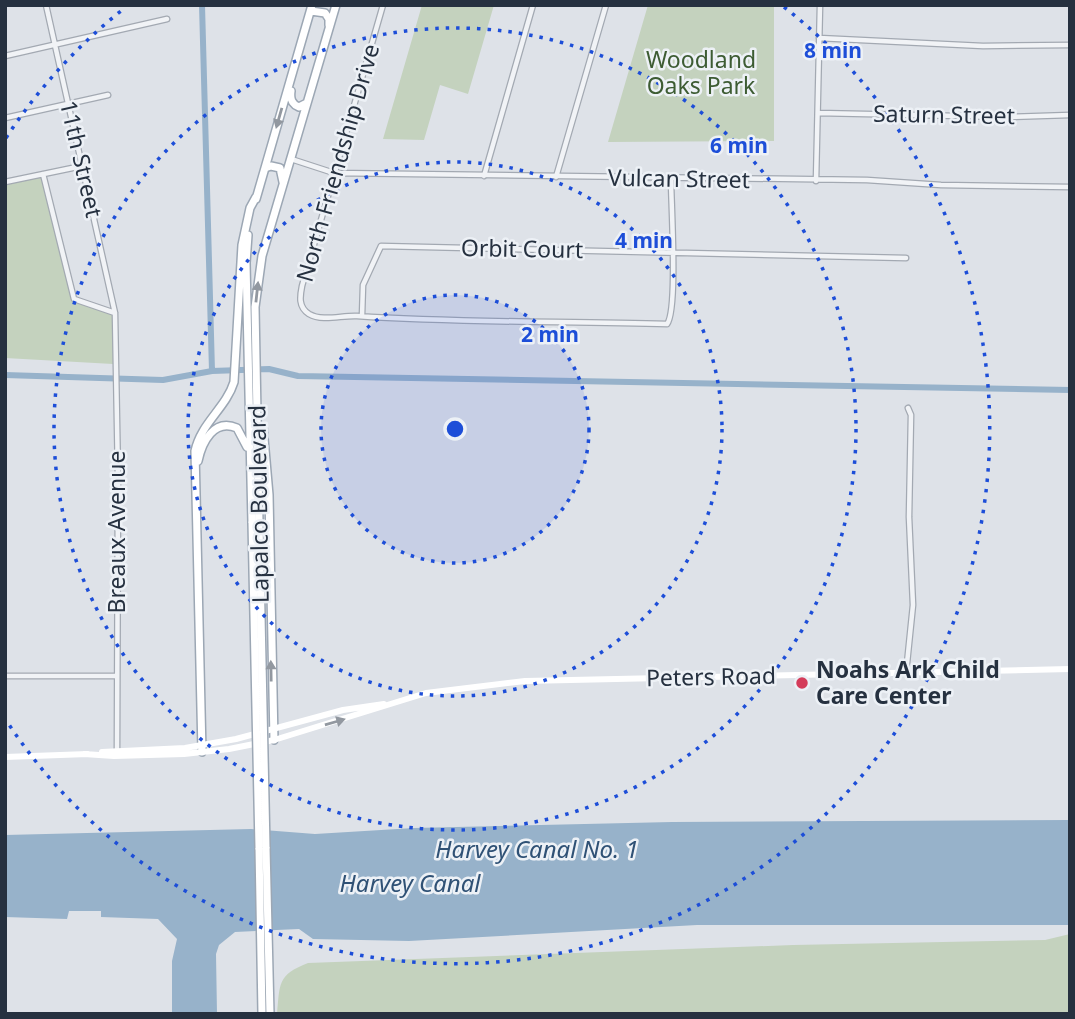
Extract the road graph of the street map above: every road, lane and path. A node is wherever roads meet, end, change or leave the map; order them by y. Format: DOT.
graph roads {
  1 [pos="46,5"];
  2 [pos="336,5"];
  3 [pos="383,5"];
  4 [pos="533,5"];
  5 [pos="606,5"];
  6 [pos="820,5"];
  7 [pos="312,8"];
  8 [pos="167,19"];
  9 [pos="329,26"];
  10 [pos="819,38"];
  11 [pos="55,44"];
  12 [pos="1070,45"];
  13 [pos="5,56"];
  14 [pos="294,69"];
  15 [pos="108,96"];
  16 [pos="68,103"];
  17 [pos="307,103"];
  18 [pos="818,113"];
  19 [pos="1070,115"];
  20 [pos="5,118"];
  21 [pos="291,159"];
  22 [pos="82,166"];
  23 [pos="265,168"];
  24 [pos="334,173"];
  25 [pos="43,174"];
  26 [pos="484,176"];
  27 [pos="556,177"];
  28 [pos="670,179"];
  29 [pos="817,181"];
  30 [pos="5,182"];
  31 [pos="284,182"];
  32 [pos="1070,187"];
  33 [pos="256,197"];
  34 [pos="672,251"];
  35 [pos="906,258"];
  36 [pos="115,313"];
  37 [pos="362,316"];
  38 [pos="252,360"];
  39 [pos="253,381"];
  40 [pos="908,408"];
  41 [pos="250,459"];
  42 [pos="196,468"];
  43 [pos="255,522"];
  44 [pos="1070,669"];
  45 [pos="906,673"];
  46 [pos="5,676"];
  47 [pos="117,676"];
  48 [pos="273,735"];
  49 [pos="202,749"];
  50 [pos="117,751"];
  51 [pos="84,754"];
  52 [pos="5,757"];
  53 [pos="262,1014"];
  54 [pos="270,1014"];
  1 -- 11 [label="street, 11th Street"];
  2 -- 9 [label="main road, Lapalco Boulevard"];
  3 -- 24 [label="street, North Friendship Drive"];
  4 -- 26 [label="street"];
  5 -- 27 [label="street"];
  6 -- 10 [label="street"];
  7 -- 9 [label="main road"];
  7 -- 14 [label="main road, Lapalco Boulevard"];
  8 -- 11 [label="street"];
  9 -- 17 [label="main road, Lapalco Boulevard"];
  10 -- 12 [label="street"];
  10 -- 18 [label="street"];
  11 -- 13 [label="street"];
  11 -- 16 [label="street, 11th Street"];
  14 -- 17 [label="main road"];
  14 -- 23 [label="main road, Lapalco Boulevard, one-way"];
  15 -- 16 [label="street"];
  16 -- 20 [label="street"];
  16 -- 22 [label="street, 11th Street"];
  17 -- 21 [label="main road, Lapalco Boulevard"];
  18 -- 19 [label="street, Saturn Street"];
  18 -- 29 [label="street"];
  21 -- 24 [label="street, Vulcan Street"];
  21 -- 31 [label="main road, Lapalco Boulevard"];
  22 -- 25 [label="street"];
  22 -- 36 [label="street, 11th Street"];
  23 -- 31 [label="main road"];
  23 -- 33 [label="main road, Lapalco Boulevard"];
  24 -- 26 [label="street, Vulcan Street"];
  24 -- 37 [label="street, North Friendship Drive"];
  25 -- 30 [label="street"];
  25 -- 36 [label="street"];
  26 -- 27 [label="street, Vulcan Street"];
  27 -- 28 [label="street, Vulcan Street"];
  28 -- 29 [label="street, Vulcan Street"];
  28 -- 34 [label="street"];
  29 -- 32 [label="street, Vulcan Street"];
  38 -- 31 [label="main road, Lapalco Boulevard, one-way"];
  33 -- 38 [label="main road, Lapalco Boulevard"];
  33 -- 42 [label="main road"];
  34 -- 35 [label="street, Orbit Court"];
  34 -- 37 [label="street, Orbit Court"];
  34 -- 37 [label="street"];
  36 -- 47 [label="street, Breaux Avenue"];
  38 -- 39 [label="main road, Lapalco Boulevard"];
  39 -- 41 [label="main road, Lapalco Boulevard"];
  39 -- 43 [label="main road, Lapalco Boulevard"];
  48 -- 39 [label="main road, one-way"];
  40 -- 45 [label="street"];
  41 -- 42 [label="main road"];
  41 -- 43 [label="main road, Lapalco Boulevard"];
  42 -- 49 [label="main road"];
  43 -- 53 [label="main road, Lapalco Boulevard, bridge"];
  43 -- 54 [label="main road, Lapalco Boulevard, bridge"];
  44 -- 45 [label="main road, Peters Road"];
  45 -- 48 [label="main road, Peters Road"];
  46 -- 47 [label="street"];
  47 -- 50 [label="street, Breaux Avenue"];
  48 -- 49 [label="main road, Peters Road"];
  49 -- 50 [label="main road, Peters Road"];
  49 -- 51 [label="main road, Peters Road"];
  50 -- 51 [label="main road, Peters Road"];
  51 -- 52 [label="main road, Peters Road"];
}
